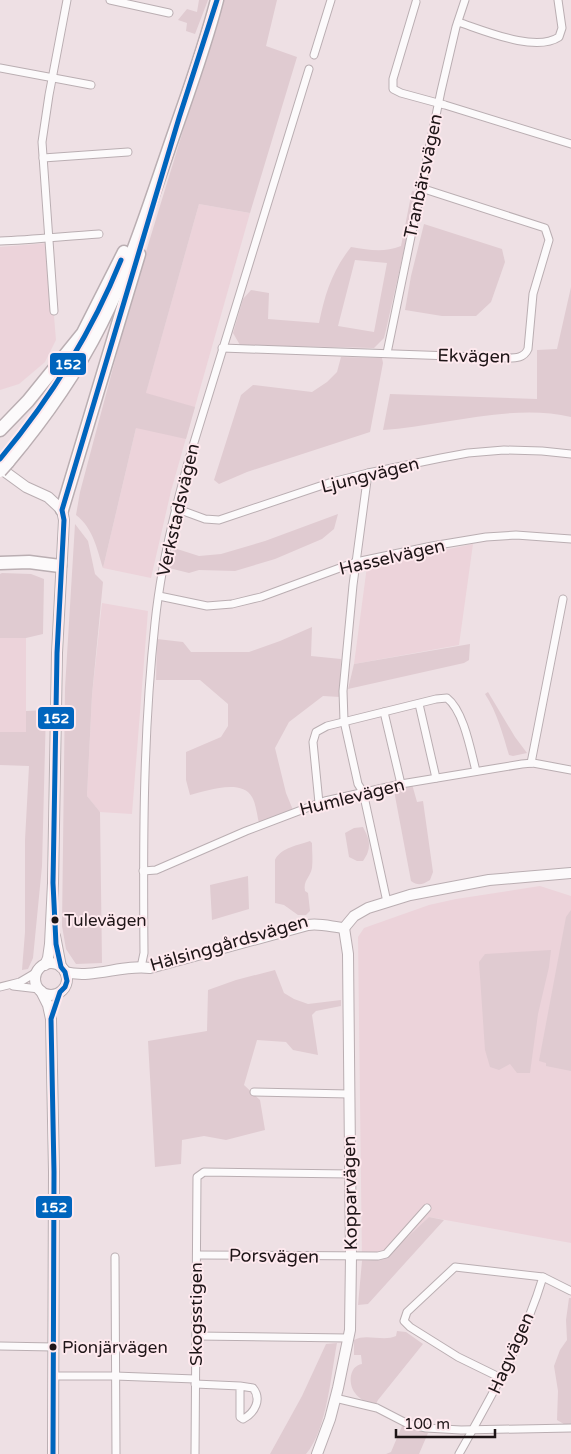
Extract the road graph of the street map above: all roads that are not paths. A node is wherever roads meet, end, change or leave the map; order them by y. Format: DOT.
graph roads {
  1 [pos="67,0"];
  2 [pos="110,0"];
  3 [pos="210,0"];
  4 [pos="217,0"];
  5 [pos="331,0"];
  6 [pos="465,0"];
  7 [pos="558,0"];
  8 [pos="416,2"];
  9 [pos="169,13"];
  10 [pos="458,22"];
  11 [pos="314,55"];
  12 [pos="0,68"];
  13 [pos="309,69"];
  14 [pos="52,78"];
  15 [pos="91,85"];
  16 [pos="438,103"];
  17 [pos="180,118"];
  18 [pos="571,144"];
  19 [pos="128,152"];
  20 [pos="43,158"];
  21 [pos="421,188"];
  22 [pos="99,234"];
  23 [pos="48,238"];
  24 [pos="0,241"];
  25 [pos="124,252"];
  26 [pos="54,311"];
  27 [pos="222,348"];
  28 [pos="387,353"];
  29 [pos="0,430"];
  30 [pos="571,454"];
  31 [pos="3,463"];
  32 [pos="368,473"];
  33 [pos="175,508"];
  34 [pos="62,510"];
  35 [pos="571,539"];
  36 [pos="356,562"];
  37 [pos="0,564"];
  38 [pos="60,566"];
  39 [pos="158,596"];
  40 [pos="563,600"];
  41 [pos="419,704"];
  42 [pos="384,712"];
  43 [pos="344,721"];
  44 [pos="531,763"];
  45 [pos="571,770"];
  46 [pos="476,772"];
  47 [pos="436,778"];
  48 [pos="401,784"];
  49 [pos="363,792"];
  50 [pos="319,803"];
  51 [pos="143,871"];
  52 [pos="571,873"];
  53 [pos="53,882"];
  54 [pos="387,902"];
  55 [pos="344,928"];
  56 [pos="142,967"];
  57 [pos="41,968"];
  58 [pos="63,969"];
  59 [pos="90,974"];
  60 [pos="10,986"];
  61 [pos="0,987"];
  62 [pos="40,990"];
  63 [pos="63,990"];
  64 [pos="51,1019"];
  65 [pos="254,1092"];
  66 [pos="349,1094"];
  67 [pos="350,1174"];
  68 [pos="427,1208"];
  69 [pos="197,1255"];
  70 [pos="351,1256"];
  71 [pos="115,1257"];
  72 [pos="543,1276"];
  73 [pos="571,1291"];
  74 [pos="197,1336"];
  75 [pos="347,1338"];
  76 [pos="0,1346"];
  77 [pos="53,1347"];
  78 [pos="53,1376"];
  79 [pos="115,1376"];
  80 [pos="501,1378"];
  81 [pos="195,1381"];
  82 [pos="240,1386"];
  83 [pos="335,1398"];
  84 [pos="571,1428"];
  85 [pos="474,1429"];
  86 [pos="53,1454"];
  87 [pos="116,1454"];
  88 [pos="195,1454"];
  89 [pos="318,1454"];
  90 [pos="460,1454"];
  1 -- 14 [label="street"];
  2 -- 9 [label="street"];
  3 -- 25 [label="highway"];
  4 -- 17 [label="highway"];
  5 -- 11 [label="street"];
  6 -- 10 [label="street, Tranbärsvägen"];
  7 -- 10 [label="street"];
  8 -- 16 [label="street"];
  10 -- 16 [label="street, Tranbärsvägen"];
  12 -- 14 [label="street"];
  13 -- 27 [label="street, Verkstadsvägen"];
  14 -- 15 [label="street"];
  14 -- 20 [label="street"];
  16 -- 18 [label="street"];
  16 -- 21 [label="street, Tranbärsvägen"];
  17 -- 31 [label="highway"];
  17 -- 34 [label="highway"];
  19 -- 20 [label="street"];
  20 -- 23 [label="street"];
  21 -- 28 [label="street, Tranbärsvägen"];
  21 -- 28 [label="street, Ekvägen"];
  22 -- 23 [label="street"];
  23 -- 24 [label="street"];
  23 -- 26 [label="street"];
  25 -- 29 [label="highway"];
  25 -- 31 [label="highway"];
  27 -- 28 [label="street, Ekvägen"];
  27 -- 33 [label="street, Verkstadsvägen"];
  30 -- 32 [label="street, Ljungvägen"];
  31 -- 34 [label="street"];
  32 -- 33 [label="street, Ljungvägen"];
  32 -- 36 [label="street"];
  33 -- 39 [label="street, Verkstadsvägen"];
  34 -- 38 [label="street"];
  35 -- 36 [label="street, Hasselvägen"];
  36 -- 39 [label="street, Hasselvägen"];
  36 -- 43 [label="street"];
  37 -- 38 [label="highway"];
  38 -- 53 [label="street"];
  39 -- 51 [label="street, Verkstadsvägen"];
  40 -- 44 [label="street"];
  41 -- 42 [label="street"];
  41 -- 46 [label="street"];
  41 -- 47 [label="street"];
  42 -- 43 [label="street"];
  42 -- 48 [label="street"];
  43 -- 49 [label="street"];
  43 -- 50 [label="street"];
  44 -- 45 [label="street, Humlevägen"];
  44 -- 46 [label="street, Humlevägen"];
  46 -- 47 [label="street, Humlevägen"];
  47 -- 48 [label="street, Humlevägen"];
  48 -- 49 [label="street, Humlevägen"];
  49 -- 50 [label="street, Humlevägen"];
  49 -- 54 [label="street"];
  50 -- 51 [label="street, Humlevägen"];
  51 -- 56 [label="street, Verkstadsvägen"];
  52 -- 54 [label="street"];
  53 -- 57 [label="street"];
  53 -- 58 [label="street"];
  54 -- 55 [label="street"];
  55 -- 56 [label="street, Hälsinggårdsvägen"];
  55 -- 66 [label="street, Kopparvägen"];
  56 -- 59 [label="street, Hälsinggårdsvägen"];
  57 -- 58 [label="street"];
  57 -- 60 [label="street"];
  57 -- 62 [label="street"];
  58 -- 59 [label="street, Hälsinggårdsvägen"];
  58 -- 63 [label="street"];
  59 -- 63 [label="street, Hälsinggårdsvägen"];
  60 -- 61 [label="street"];
  60 -- 62 [label="street"];
  62 -- 63 [label="street"];
  62 -- 64 [label="street"];
  63 -- 64 [label="street"];
  64 -- 77 [label="street"];
  65 -- 66 [label="street"];
  66 -- 67 [label="street, Kopparvägen"];
  67 -- 69 [label="street, Skogsstigen"];
  67 -- 70 [label="street, Kopparvägen"];
  68 -- 70 [label="street, Porsvägen"];
  69 -- 70 [label="street, Porsvägen"];
  69 -- 74 [label="street, Skogsstigen"];
  70 -- 75 [label="street, Kopparvägen"];
  71 -- 79 [label="street"];
  72 -- 73 [label="street"];
  72 -- 80 [label="street, Hagvägen"];
  72 -- 80 [label="street"];
  74 -- 75 [label="street"];
  74 -- 81 [label="street, Skogsstigen"];
  75 -- 83 [label="street, Kopparvägen"];
  76 -- 77 [label="street"];
  77 -- 78 [label="street"];
  78 -- 79 [label="street"];
  78 -- 86 [label="street"];
  79 -- 81 [label="street"];
  79 -- 87 [label="street"];
  80 -- 85 [label="street, Hagvägen"];
  81 -- 82 [label="street"];
  81 -- 88 [label="street, Skogsstigen"];
  82 -- 82 [label="street"];
  83 -- 85 [label="street"];
  83 -- 89 [label="street, Kopparvägen"];
  84 -- 85 [label="street"];
  85 -- 90 [label="street, Hagvägen"];
}
